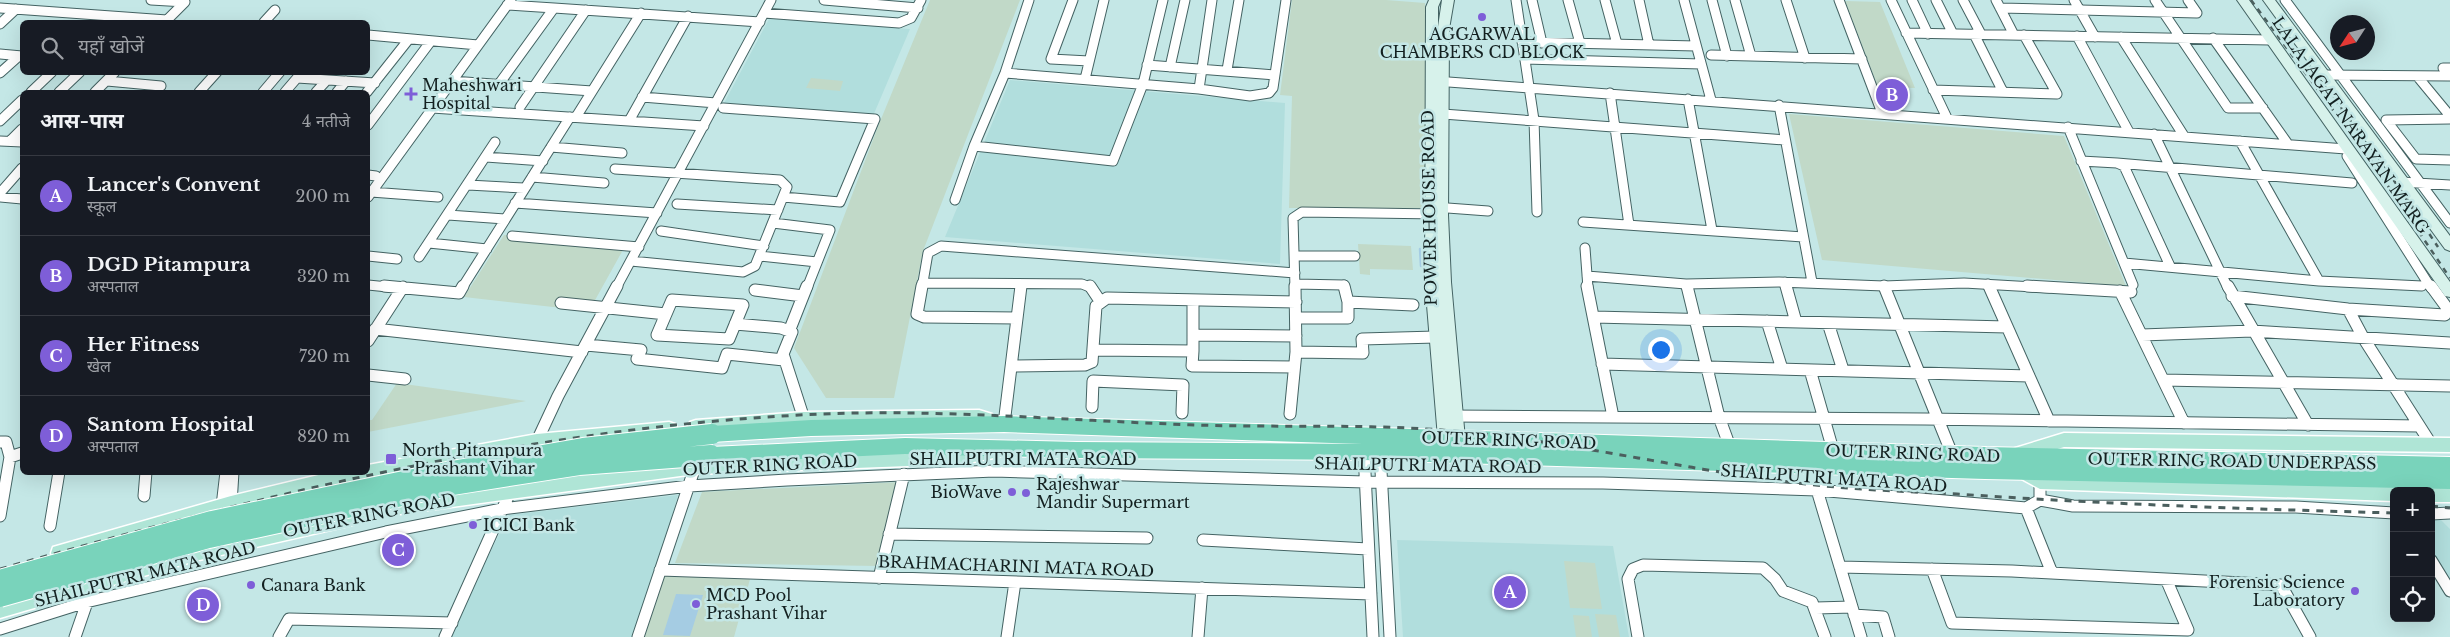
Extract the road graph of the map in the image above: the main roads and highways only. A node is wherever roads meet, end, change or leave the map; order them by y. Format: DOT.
graph roads {
  1 [pos="1004,424"];
  2 [pos="2329,444"];
  3 [pos="2450,445"];
  4 [pos="1015,449"];
  5 [pos="2450,451"];
  6 [pos="706,452"];
  7 [pos="2018,463"];
  8 [pos="2450,466"];
  9 [pos="370,471"];
  10 [pos="353,475"];
  11 [pos="360,475"];
  12 [pos="2450,480"];
  13 [pos="2390,493"];
  14 [pos="2435,494"];
  15 [pos="2450,494"];
  16 [pos="343,519"];
  17 [pos="27,563"];
  18 [pos="0,571"];
  19 [pos="0,580"];
  20 [pos="6,603"];
  1 -- 6 [label="highway, OUTER RING ROAD"];
  1 -- 7 [label="highway, OUTER RING ROAD"];
  1 -- 9 [label="main road, OUTER RING ROAD"];
  2 -- 3 [label="main road"];
  2 -- 5 [label="main road"];
  2 -- 7 [label="main road"];
  4 -- 6 [label="highway, OUTER RING ROAD"];
  4 -- 7 [label="highway, OUTER RING ROAD"];
  6 -- 16 [label="main road, OUTER RING ROAD"];
  6 -- 19 [label="highway, OUTER RING ROAD, bridge"];
  6 -- 20 [label="highway, OUTER RING ROAD, bridge"];
  7 -- 8 [label="highway, OUTER RING ROAD UNDERPASS"];
  7 -- 12 [label="highway, OUTER RING ROAD UNDERPASS"];
  7 -- 13 [label="main road"];
  10 -- 17 [label="main road, OUTER RING ROAD"];
  11 -- 16 [label="main road"];
  14 -- 15 [label="main road"];
  16 -- 20 [label="main road, OUTER RING ROAD"];
  17 -- 18 [label="main road, OUTER RING ROAD"];
  17 -- 20 [label="main road"];
}
